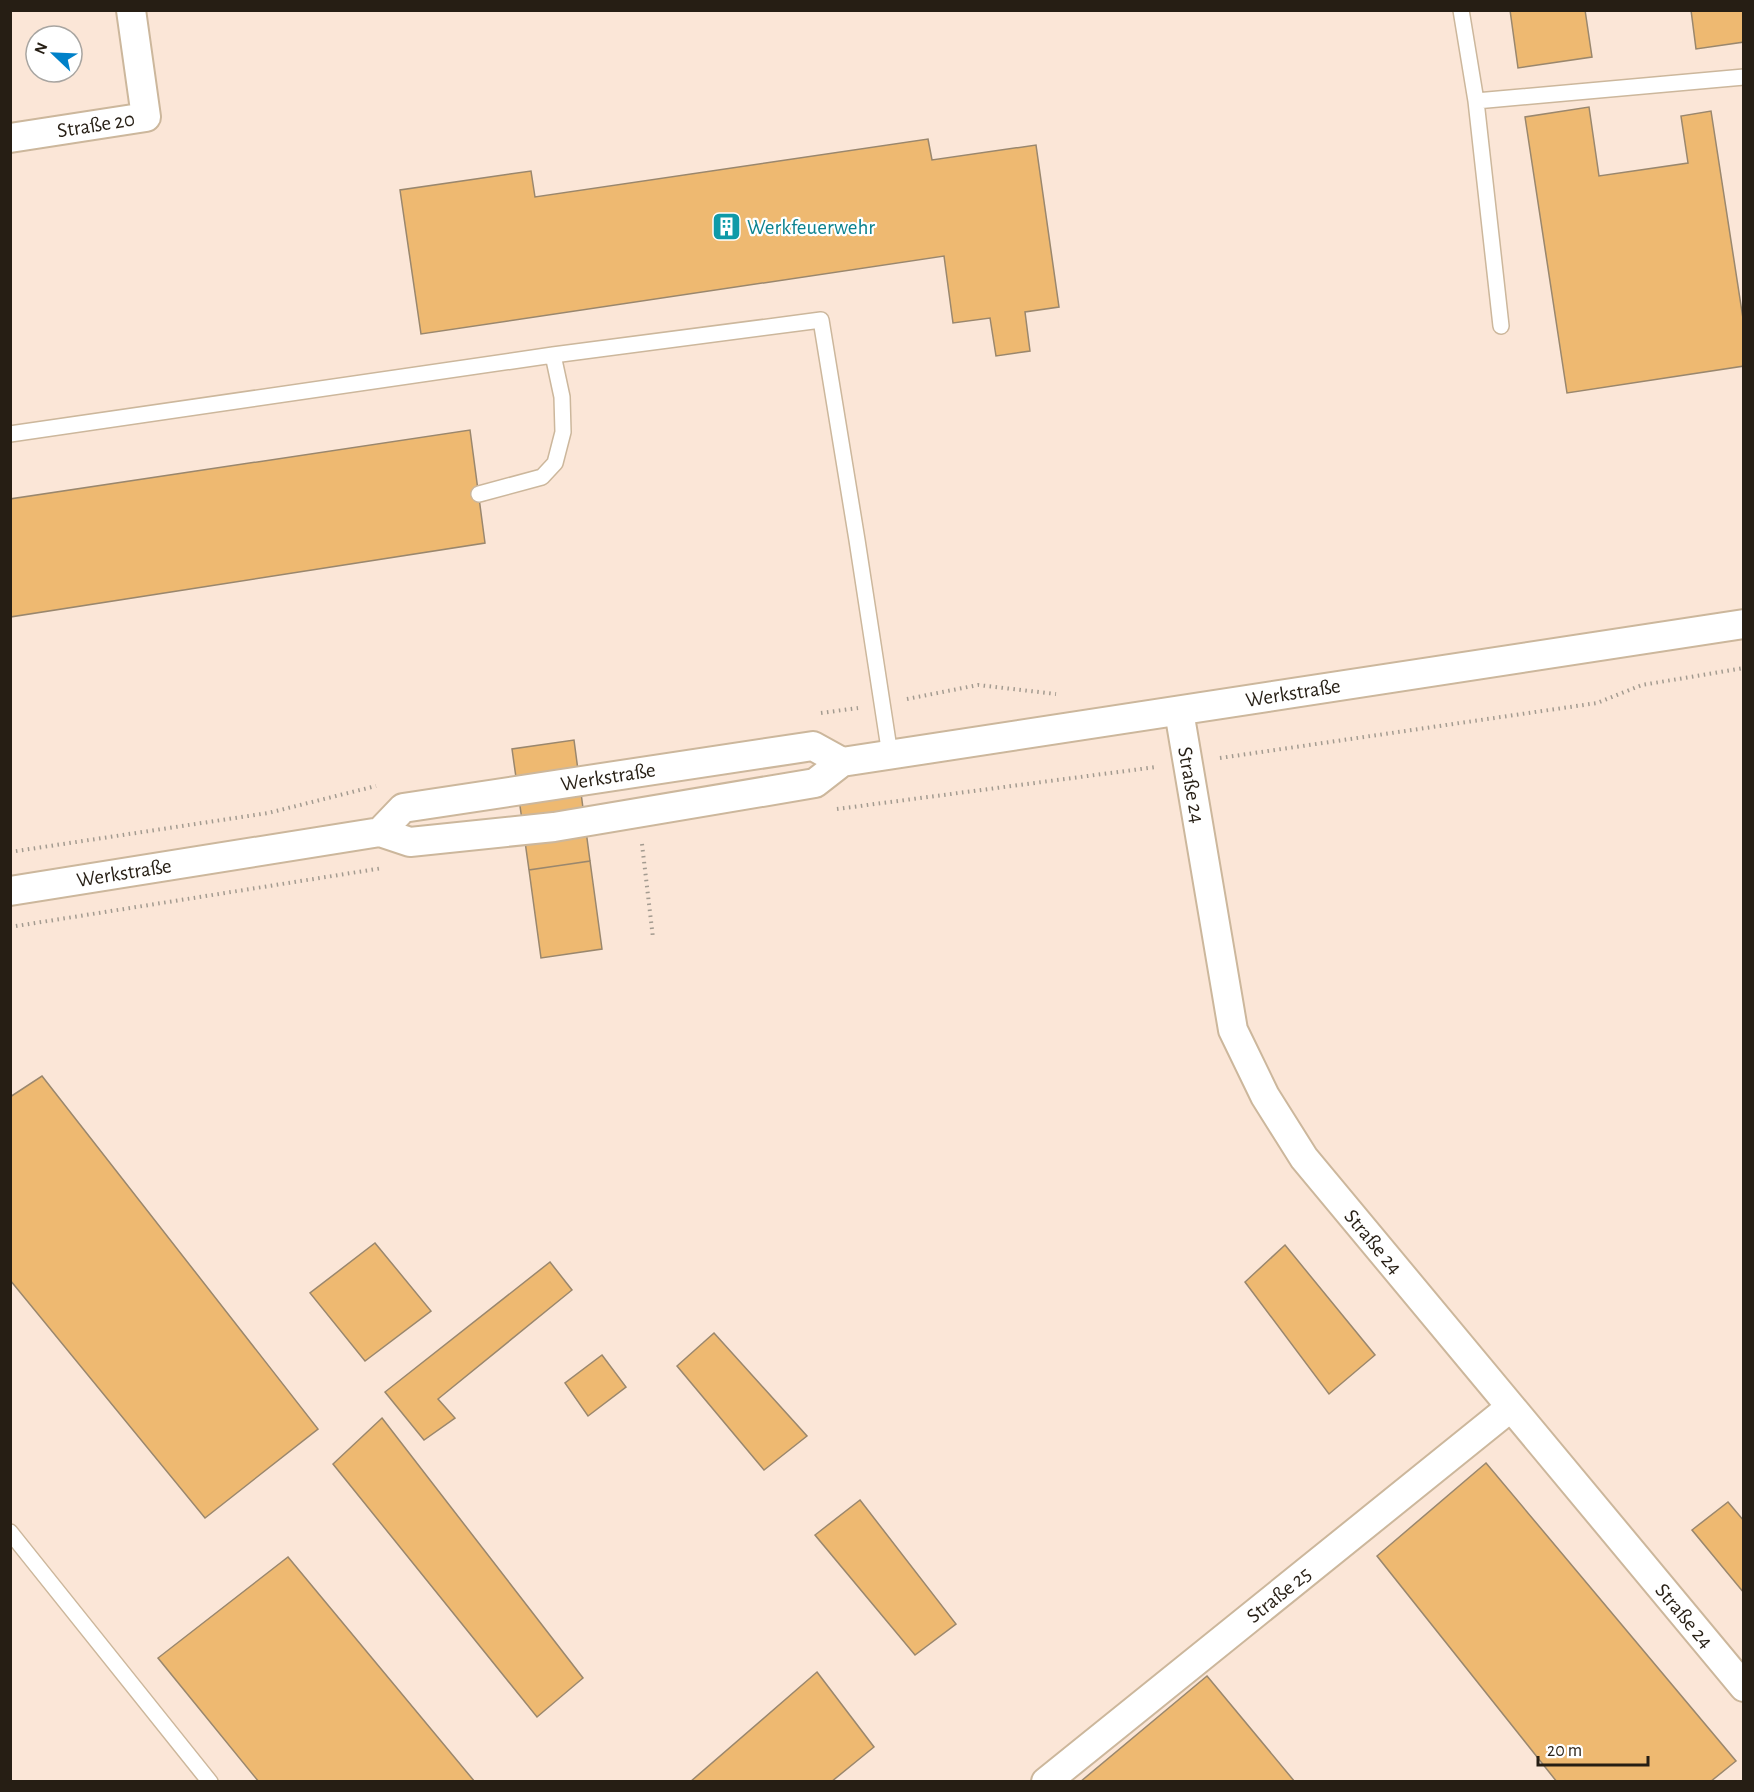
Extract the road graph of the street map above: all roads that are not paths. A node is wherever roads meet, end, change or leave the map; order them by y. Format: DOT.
graph roads {
  1 [pos="131,10"];
  2 [pos="1461,10"];
  3 [pos="1743,77"];
  4 [pos="1476,101"];
  5 [pos="10,138"];
  6 [pos="1501,326"];
  7 [pos="553,355"];
  8 [pos="10,434"];
  9 [pos="479,494"];
  10 [pos="1743,624"];
  11 [pos="1179,711"];
  12 [pos="890,755"];
  13 [pos="842,762"];
  14 [pos="380,832"];
  15 [pos="10,891"];
  16 [pos="1511,1407"];
  17 [pos="10,1532"];
  18 [pos="1743,1687"];
  19 [pos="210,1782"];
  20 [pos="1046,1782"];
  1 -- 5 [label="street, Straße 20"];
  2 -- 4 [label="lane"];
  3 -- 4 [label="lane"];
  4 -- 6 [label="lane"];
  7 -- 8 [label="lane"];
  7 -- 9 [label="lane"];
  7 -- 12 [label="lane"];
  10 -- 11 [label="street, Werkstraße"];
  11 -- 12 [label="street, Werkstraße"];
  11 -- 16 [label="street, Straße 24"];
  12 -- 13 [label="street, Werkstraße"];
  13 -- 14 [label="street, Werkstraße"];
  13 -- 14 [label="street, Werkstraße"];
  14 -- 15 [label="street, Werkstraße"];
  16 -- 18 [label="street, Straße 24"];
  16 -- 20 [label="street, Straße 25"];
  17 -- 19 [label="lane"];
}
